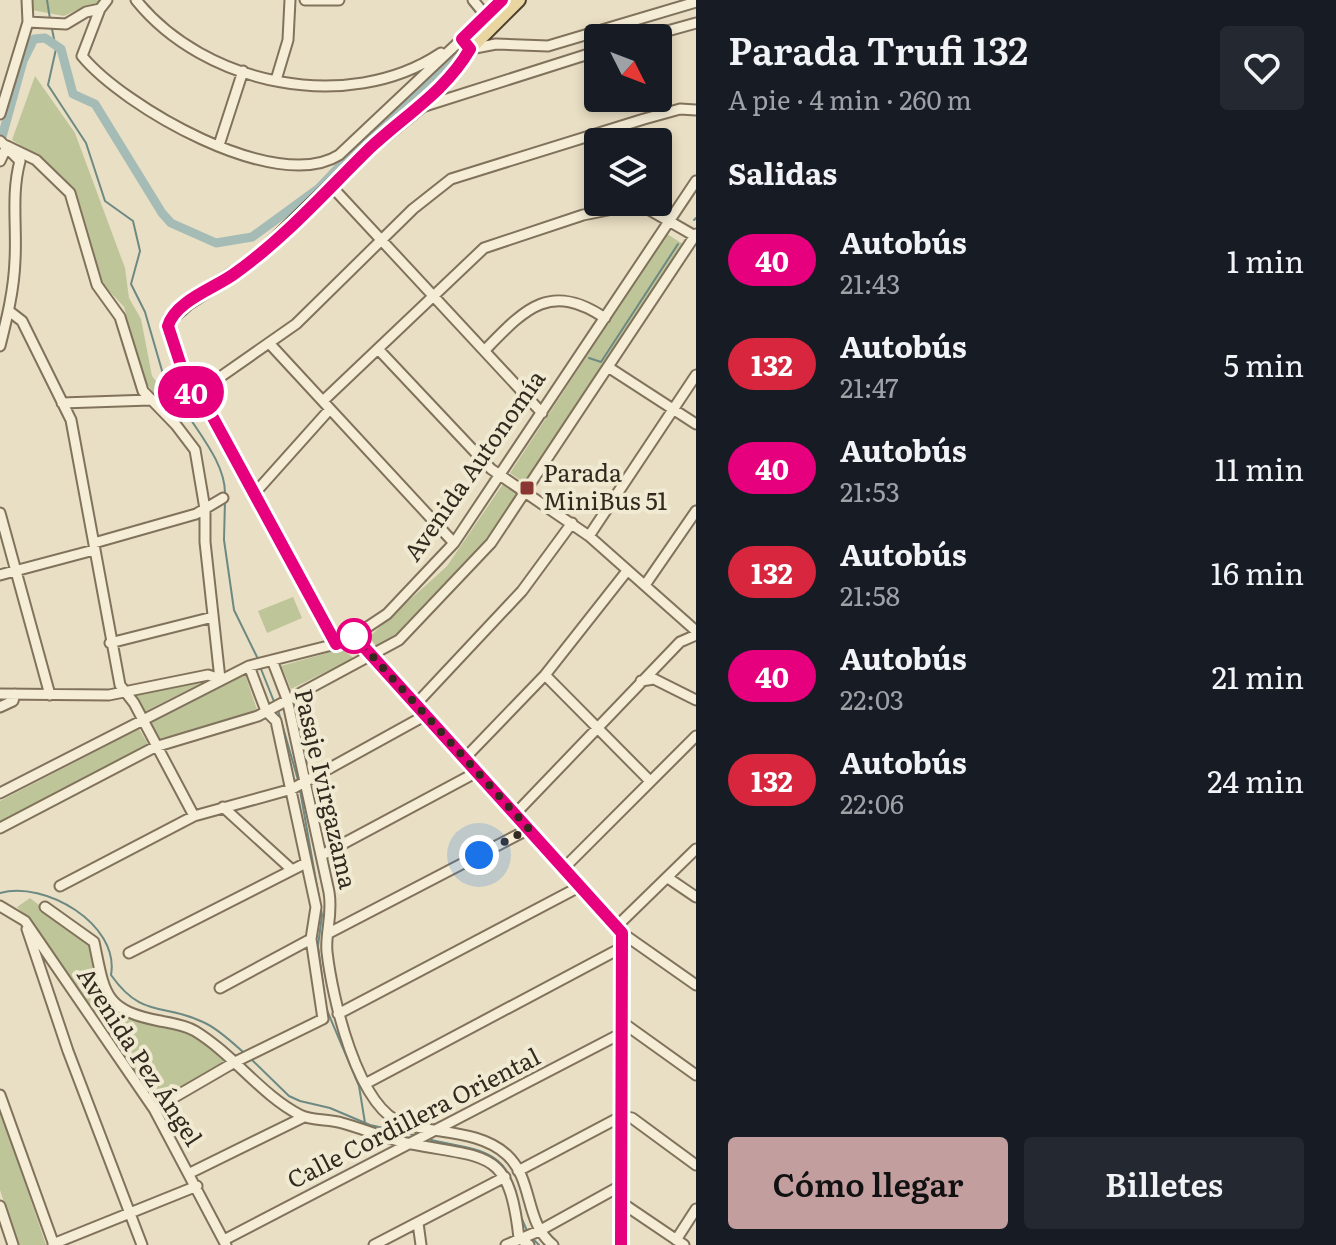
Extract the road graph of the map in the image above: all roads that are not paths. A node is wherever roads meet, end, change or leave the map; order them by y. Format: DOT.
graph roads {
  1 [pos="27,0"];
  2 [pos="107,0"];
  3 [pos="136,0"];
  4 [pos="290,0"];
  5 [pos="305,0"];
  6 [pos="339,0"];
  7 [pos="473,0"];
  8 [pos="502,0"];
  9 [pos="519,0"];
  10 [pos="696,2"];
  11 [pos="100,9"];
  12 [pos="487,17"];
  13 [pos="28,22"];
  14 [pos="696,23"];
  15 [pos="672,30"];
  16 [pos="466,44"];
  17 [pos="584,55"];
  18 [pos="243,71"];
  19 [pos="276,80"];
  20 [pos="418,108"];
  21 [pos="696,110"];
  22 [pos="0,114"];
  23 [pos="3,143"];
  24 [pos="219,145"];
  25 [pos="0,161"];
  26 [pos="696,181"];
  27 [pos="333,188"];
  28 [pos="670,220"];
  29 [pos="694,239"];
  30 [pos="381,241"];
  31 [pos="434,293"];
  32 [pos="9,311"];
  33 [pos="605,318"];
  34 [pos="269,343"];
  35 [pos="0,346"];
  36 [pos="378,349"];
  37 [pos="486,349"];
  38 [pos="608,367"];
  39 [pos="696,375"];
  40 [pos="150,400"];
  41 [pos="185,400"];
  42 [pos="62,403"];
  43 [pos="327,405"];
  44 [pos="673,410"];
  45 [pos="542,413"];
  46 [pos="696,424"];
  47 [pos="499,475"];
  48 [pos="526,492"];
  49 [pos="254,494"];
  50 [pos="223,498"];
  51 [pos="205,509"];
  52 [pos="696,511"];
  53 [pos="0,513"];
  54 [pos="572,523"];
  55 [pos="589,536"];
  56 [pos="454,543"];
  57 [pos="94,547"];
  58 [pos="627,571"];
  59 [pos="16,572"];
  60 [pos="0,575"];
  61 [pos="645,585"];
  62 [pos="213,617"];
  63 [pos="696,633"];
  64 [pos="354,636"];
  65 [pos="110,643"];
  66 [pos="336,644"];
  67 [pos="373,657"];
  68 [pos="272,660"];
  69 [pos="249,666"];
  70 [pos="545,675"];
  71 [pos="220,679"];
  72 [pos="641,681"];
  73 [pos="127,693"];
  74 [pos="0,694"];
  75 [pos="15,694"];
  76 [pos="50,695"];
  77 [pos="287,699"];
  78 [pos="696,700"];
  79 [pos="416,704"];
  80 [pos="0,707"];
  81 [pos="266,711"];
  82 [pos="426,715"];
  83 [pos="141,720"];
  84 [pos="597,727"];
  85 [pos="696,736"];
  86 [pos="155,747"];
  87 [pos="465,758"];
  88 [pos="477,772"];
  89 [pos="305,780"];
  90 [pos="649,780"];
  91 [pos="292,789"];
  92 [pos="0,793"];
  93 [pos="223,807"];
  94 [pos="515,814"];
  95 [pos="194,816"];
  96 [pos="0,828"];
  97 [pos="529,829"];
  98 [pos="696,849"];
  99 [pos="322,855"];
  100 [pos="306,863"];
  101 [pos="290,868"];
  102 [pos="563,869"];
  103 [pos="668,878"];
  104 [pos="60,886"];
  105 [pos="579,887"];
  106 [pos="696,897"];
  107 [pos="0,906"];
  108 [pos="45,907"];
  109 [pos="25,921"];
  110 [pos="619,930"];
  111 [pos="329,933"];
  112 [pos="311,939"];
  113 [pos="621,948"];
  114 [pos="129,953"];
  115 [pos="696,985"];
  116 [pos="220,988"];
  117 [pos="338,1014"];
  118 [pos="622,1028"];
  119 [pos="242,1058"];
  120 [pos="696,1075"];
  121 [pos="365,1084"];
  122 [pos="0,1095"];
  123 [pos="154,1109"];
  124 [pos="622,1116"];
  125 [pos="304,1117"];
  126 [pos="436,1131"];
  127 [pos="418,1140"];
  128 [pos="696,1165"];
  129 [pos="518,1171"];
  130 [pos="190,1173"];
  131 [pos="505,1177"];
  132 [pos="622,1185"];
  133 [pos="197,1186"];
  134 [pos="622,1203"];
  135 [pos="0,1206"];
  136 [pos="696,1209"];
  137 [pos="131,1212"];
  138 [pos="418,1223"];
  139 [pos="539,1231"];
  140 [pos="519,1238"];
  141 [pos="225,1242"];
  142 [pos="680,1242"];
  143 [pos="13,1245"];
  144 [pos="54,1245"];
  145 [pos="142,1245"];
  146 [pos="374,1245"];
  147 [pos="421,1245"];
  148 [pos="506,1245"];
  149 [pos="529,1245"];
  150 [pos="553,1245"];
  151 [pos="621,1245"];
  1 -- 13 [label="street"];
  2 -- 11 [label="street"];
  3 -- 18 [label="street"];
  4 -- 19 [label="street"];
  5 -- 6 [label="street"];
  7 -- 12 [label="street"];
  8 -- 12 [label="main road"];
  9 -- 16 [label="main road"];
  10 -- 16 [label="street"];
  11 -- 13 [label="street"];
  11 -- 24 [label="street"];
  12 -- 16 [label="main road"];
  13 -- 22 [label="street"];
  14 -- 15 [label="street"];
  16 -- 19 [label="street"];
  16 -- 20 [label="main road"];
  16 -- 24 [label="street"];
  17 -- 20 [label="street"];
  18 -- 19 [label="street"];
  18 -- 24 [label="street"];
  20 -- 27 [label="main road"];
  21 -- 30 [label="street"];
  23 -- 25 [label="street"];
  23 -- 32 [label="street"];
  23 -- 40 [label="street"];
  26 -- 28 [label="street, Avenida Autonomía"];
  27 -- 30 [label="street"];
  27 -- 41 [label="main road"];
  28 -- 29 [label="street"];
  28 -- 31 [label="street"];
  28 -- 33 [label="street, Avenida Autonomía"];
  29 -- 38 [label="street, Avenida Autonomía"];
  30 -- 31 [label="street"];
  30 -- 34 [label="street"];
  31 -- 36 [label="street"];
  31 -- 37 [label="street"];
  32 -- 35 [label="street"];
  32 -- 42 [label="street"];
  33 -- 37 [label="street"];
  33 -- 45 [label="street, Avenida Autonomía"];
  34 -- 41 [label="street"];
  34 -- 43 [label="street"];
  36 -- 43 [label="street"];
  36 -- 47 [label="street"];
  37 -- 45 [label="street"];
  38 -- 44 [label="street"];
  38 -- 48 [label="street, Avenida Autonomía"];
  39 -- 44 [label="street"];
  40 -- 41 [label="street"];
  40 -- 42 [label="street"];
  40 -- 51 [label="street"];
  41 -- 49 [label="main road"];
  42 -- 57 [label="street"];
  43 -- 49 [label="street"];
  43 -- 56 [label="street"];
  44 -- 46 [label="street"];
  44 -- 55 [label="street"];
  45 -- 47 [label="street, Avenida Autonomía"];
  47 -- 48 [label="street"];
  47 -- 56 [label="street, Avenida Autonomía"];
  48 -- 54 [label="street"];
  48 -- 67 [label="street, Avenida Autonomía"];
  49 -- 66 [label="main road"];
  50 -- 51 [label="street"];
  51 -- 57 [label="street"];
  51 -- 62 [label="street"];
  52 -- 61 [label="street"];
  53 -- 59 [label="street"];
  54 -- 55 [label="street"];
  54 -- 79 [label="street"];
  55 -- 58 [label="street"];
  56 -- 64 [label="street, Avenida Autonomía"];
  57 -- 59 [label="street"];
  57 -- 65 [label="street"];
  58 -- 61 [label="street"];
  58 -- 70 [label="street"];
  59 -- 60 [label="street"];
  59 -- 76 [label="street"];
  61 -- 63 [label="street"];
  62 -- 65 [label="street"];
  62 -- 71 [label="street"];
  63 -- 72 [label="street"];
  64 -- 66 [label="main road, Avenida Autonomía"];
  64 -- 67 [label="main road"];
  65 -- 73 [label="street"];
  66 -- 68 [label="street, Avenida Autonomía"];
  67 -- 77 [label="street, Avenida Autonomía"];
  67 -- 79 [label="main road"];
  68 -- 69 [label="street, Avenida Autonomía"];
  68 -- 77 [label="street, Pasaje Ivirgazama"];
  69 -- 71 [label="street, Avenida Autonomía"];
  69 -- 81 [label="street, Pasaje Ivirgazama"];
  70 -- 84 [label="street"];
  70 -- 87 [label="street"];
  71 -- 73 [label="street"];
  71 -- 83 [label="street, Avenida Autonomía"];
  72 -- 78 [label="street"];
  72 -- 84 [label="street"];
  73 -- 76 [label="street"];
  73 -- 83 [label="street"];
  74 -- 75 [label="street"];
  75 -- 76 [label="street"];
  75 -- 80 [label="street"];
  77 -- 81 [label="street, Avenida Autonomía"];
  77 -- 89 [label="street, Pasaje Ivirgazama"];
  79 -- 82 [label="main road"];
  81 -- 86 [label="street, Avenida Autonomía"];
  81 -- 91 [label="street, Pasaje Ivirgazama"];
  82 -- 87 [label="main road"];
  82 -- 89 [label="street"];
  83 -- 86 [label="street"];
  83 -- 92 [label="street, Avenida Autonomía"];
  84 -- 90 [label="street"];
  84 -- 94 [label="street"];
  85 -- 90 [label="street"];
  86 -- 95 [label="street"];
  86 -- 96 [label="street, Avenida Autonomía"];
  87 -- 88 [label="main road"];
  88 -- 94 [label="main road"];
  88 -- 99 [label="street"];
  89 -- 91 [label="street"];
  89 -- 99 [label="street, Pasaje Ivirgazama"];
  90 -- 102 [label="street"];
  91 -- 93 [label="street"];
  91 -- 100 [label="street, Pasaje Ivirgazama"];
  93 -- 95 [label="street"];
  93 -- 101 [label="street"];
  94 -- 97 [label="main road"];
  95 -- 104 [label="street"];
  97 -- 102 [label="main road"];
  97 -- 111 [label="street"];
  98 -- 103 [label="street"];
  99 -- 111 [label="street, Pasaje Ivirgazama"];
  100 -- 101 [label="street"];
  100 -- 112 [label="street, Pasaje Ivirgazama"];
  101 -- 114 [label="street"];
  102 -- 105 [label="main road"];
  103 -- 106 [label="street"];
  103 -- 110 [label="street"];
  105 -- 110 [label="main road"];
  105 -- 117 [label="street"];
  107 -- 109 [label="street, Avenida Pez Ángel"];
  108 -- 119 [label="street"];
  109 -- 123 [label="street, Avenida Pez Ángel"];
  109 -- 137 [label="street"];
  110 -- 113 [label="main road"];
  110 -- 115 [label="street"];
  111 -- 117 [label="street, Pasaje Ivirgazama"];
  112 -- 116 [label="street"];
  112 -- 119 [label="street, Pasaje Ivirgazama"];
  113 -- 118 [label="main road"];
  113 -- 121 [label="street"];
  117 -- 121 [label="street, Pasaje Ivirgazama"];
  118 -- 120 [label="street"];
  118 -- 124 [label="main road"];
  118 -- 126 [label="street, Calle Cordillera Oriental"];
  119 -- 123 [label="street"];
  119 -- 125 [label="street"];
  121 -- 126 [label="street, Pasaje Ivirgazama"];
  122 -- 144 [label="street"];
  123 -- 130 [label="street, Avenida Pez Ángel"];
  124 -- 128 [label="street"];
  124 -- 129 [label="street"];
  124 -- 132 [label="main road"];
  125 -- 127 [label="street"];
  125 -- 130 [label="street"];
  126 -- 127 [label="street, Calle Cordillera Oriental"];
  126 -- 129 [label="street, Pasaje Ivirgazama"];
  127 -- 131 [label="street"];
  127 -- 141 [label="street, Calle Cordillera Oriental"];
  129 -- 139 [label="street, Pasaje Ivirgazama"];
  130 -- 133 [label="street, Avenida Pez Ángel"];
  131 -- 138 [label="street"];
  131 -- 140 [label="street"];
  132 -- 134 [label="main road"];
  132 -- 139 [label="street"];
  133 -- 137 [label="street"];
  133 -- 141 [label="street, Avenida Pez Ángel"];
  134 -- 142 [label="street"];
  134 -- 151 [label="main road"];
  135 -- 143 [label="street"];
  136 -- 142 [label="street"];
  137 -- 144 [label="street"];
  137 -- 145 [label="street"];
  138 -- 146 [label="street"];
  138 -- 147 [label="street"];
  139 -- 140 [label="street"];
  139 -- 150 [label="street, Pasaje Ivirgazama"];
  140 -- 148 [label="street"];
  140 -- 149 [label="street"];
}
